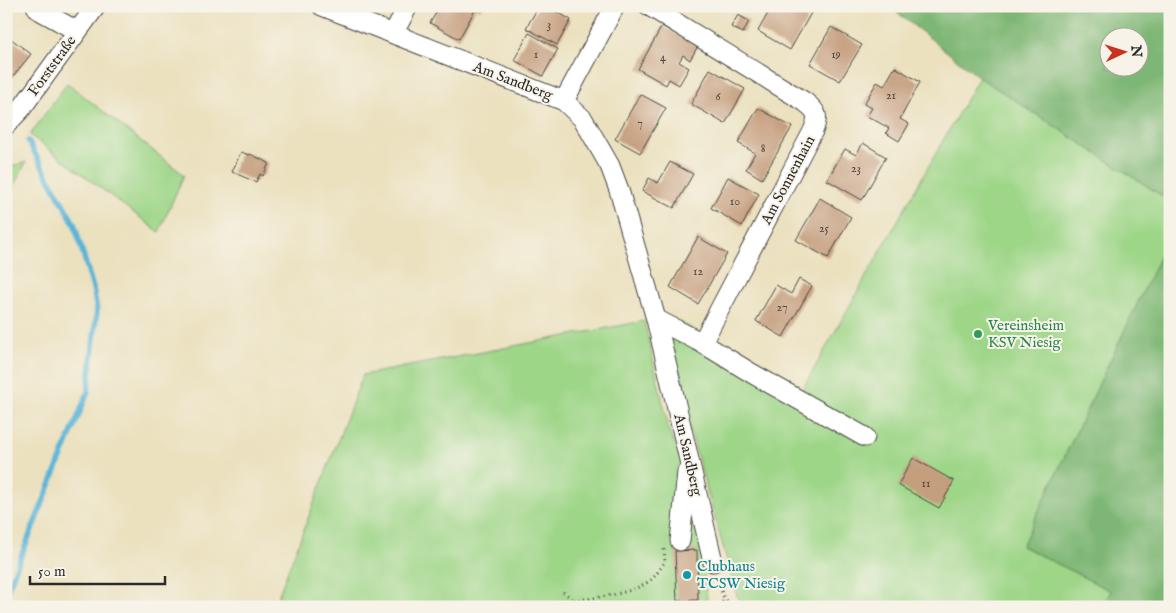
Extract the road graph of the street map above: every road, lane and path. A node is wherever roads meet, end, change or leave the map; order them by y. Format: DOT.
graph roads {
  1 [pos="36,6"];
  2 [pos="96,6"];
  3 [pos="322,6"];
  4 [pos="408,6"];
  5 [pos="615,6"];
  6 [pos="649,6"];
  7 [pos="77,31"];
  8 [pos="393,34"];
  9 [pos="564,101"];
  10 [pos="6,125"];
  11 [pos="656,319"];
  12 [pos="702,343"];
  13 [pos="865,437"];
  14 [pos="688,454"];
  15 [pos="680,541"];
  16 [pos="713,562"];
  17 [pos="563,592"];
  18 [pos="574,600"];
  19 [pos="575,607"];
  20 [pos="722,607"];
  21 [pos="732,607"];
  1 -- 7 [label="street"];
  2 -- 7 [label="street, Forststraße"];
  3 -- 8 [label="street, Am Sandberg"];
  4 -- 8 [label="street"];
  5 -- 9 [label="street"];
  6 -- 12 [label="street, Am Sonnenhain"];
  7 -- 10 [label="street, Forststraße"];
  8 -- 9 [label="street, Am Sandberg"];
  9 -- 11 [label="street, Am Sandberg"];
  11 -- 12 [label="street"];
  11 -- 14 [label="street, Am Sandberg"];
  12 -- 13 [label="street"];
  14 -- 15 [label="street"];
  14 -- 16 [label="street, Am Sandberg"];
  15 -- 18 [label="path"];
  17 -- 18 [label="path"];
  18 -- 19 [label="path"];
  20 -- 21 [label="path"];
}
